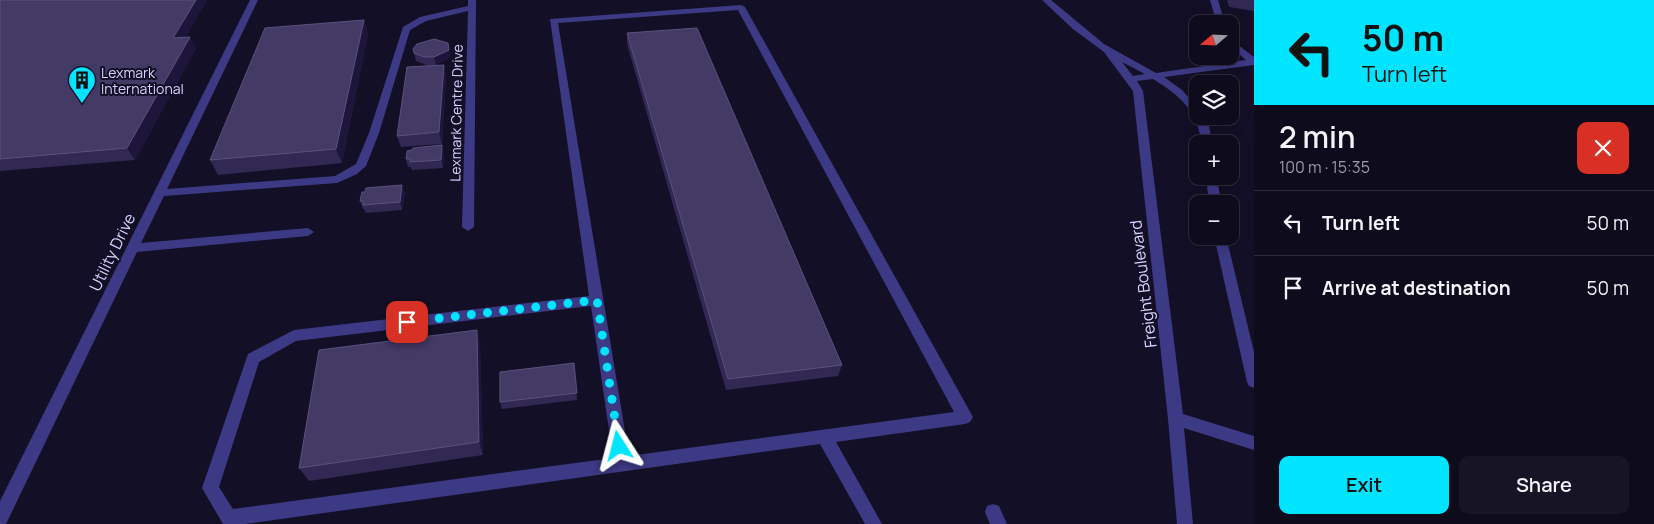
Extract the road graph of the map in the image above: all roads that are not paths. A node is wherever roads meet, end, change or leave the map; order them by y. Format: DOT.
graph roads {
  1 [pos="254,0"];
  2 [pos="1046,0"];
  3 [pos="1214,0"];
  4 [pos="472,4"];
  5 [pos="1218,15"];
  6 [pos="1108,50"];
  7 [pos="1239,50"];
  8 [pos="1254,62"];
  9 [pos="1158,76"];
  10 [pos="1132,79"];
  11 [pos="1189,104"];
  12 [pos="159,194"];
  13 [pos="468,227"];
  14 [pos="308,232"];
  15 [pos="1222,245"];
  16 [pos="132,248"];
  17 [pos="597,300"];
  18 [pos="1254,382"];
  19 [pos="1176,419"];
  20 [pos="824,436"];
  21 [pos="1254,444"];
  22 [pos="622,464"];
  23 [pos="0,519"];
  24 [pos="874,524"];
  25 [pos="1184,524"];
  1 -- 12 [label="lane, Utility Drive"];
  2 -- 6 [label="lane, Freight Boulevard"];
  3 -- 5 [label="lane"];
  4 -- 12 [label="lane"];
  4 -- 13 [label="lane, Lexmark Centre Drive"];
  6 -- 9 [label="lane, Freight Boulevard"];
  6 -- 10 [label="lane, Freight Boulevard"];
  7 -- 8 [label="lane"];
  8 -- 9 [label="lane"];
  9 -- 10 [label="lane"];
  9 -- 11 [label="lane, Freight Boulevard"];
  10 -- 19 [label="lane, Freight Boulevard"];
  12 -- 16 [label="lane, Utility Drive"];
  14 -- 16 [label="lane"];
  15 -- 18 [label="lane"];
  16 -- 23 [label="lane, Utility Drive"];
  17 -- 20 [label="lane"];
  17 -- 22 [label="lane"];
  17 -- 22 [label="lane"];
  19 -- 21 [label="lane"];
  19 -- 25 [label="lane, Freight Boulevard"];
  20 -- 22 [label="lane"];
  20 -- 24 [label="lane"];
}
